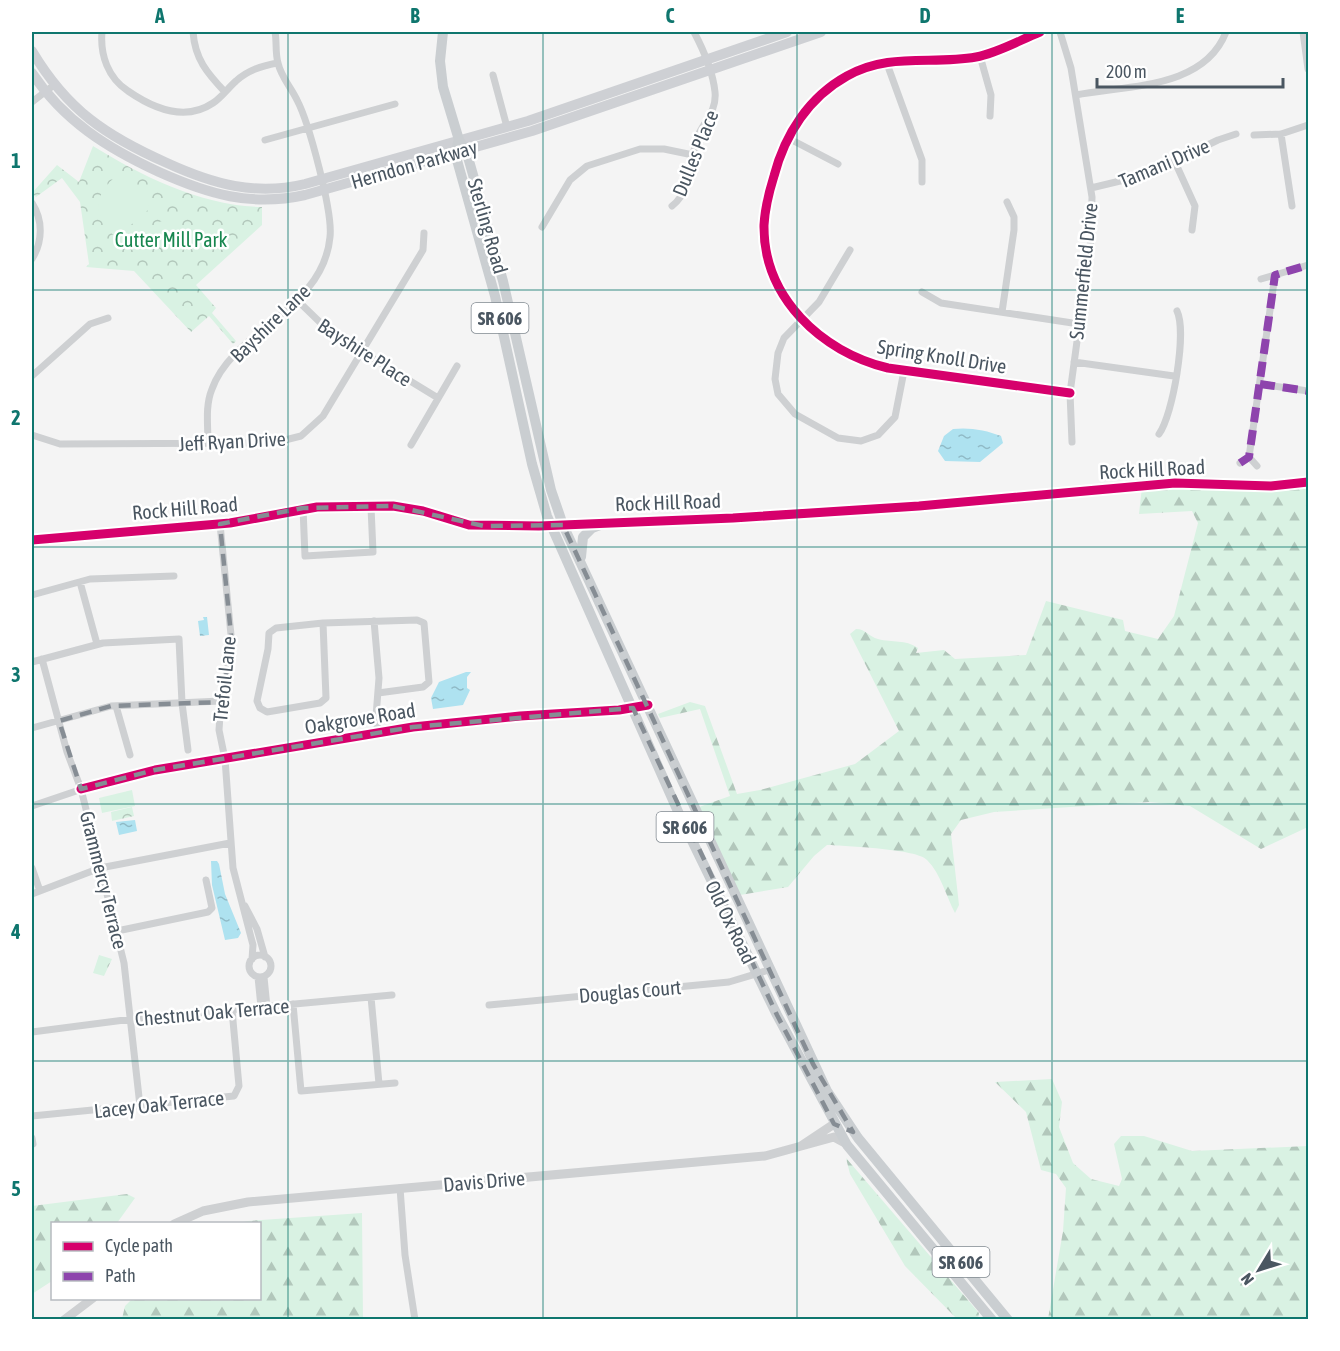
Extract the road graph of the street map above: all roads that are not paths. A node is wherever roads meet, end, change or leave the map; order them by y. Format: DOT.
graph roads {
  1 [pos="102,32"];
  2 [pos="193,32"];
  3 [pos="275,32"];
  4 [pos="443,32"];
  5 [pos="694,32"];
  6 [pos="787,32"];
  7 [pos="821,32"];
  8 [pos="1040,32"];
  9 [pos="1060,32"];
  10 [pos="1226,32"];
  11 [pos="1303,32"];
  12 [pos="32,51"];
  13 [pos="980,56"];
  14 [pos="886,61"];
  15 [pos="277,63"];
  16 [pos="707,65"];
  17 [pos="1308,69"];
  18 [pos="32,73"];
  19 [pos="493,75"];
  20 [pos="49,88"];
  21 [pos="225,92"];
  22 [pos="1076,95"];
  23 [pos="32,102"];
  24 [pos="395,104"];
  25 [pos="990,116"];
  26 [pos="1308,125"];
  27 [pos="507,127"];
  28 [pos="306,129"];
  29 [pos="1236,134"];
  30 [pos="1281,134"];
  31 [pos="1254,135"];
  32 [pos="788,138"];
  33 [pos="266,140"];
  34 [pos="459,140"];
  35 [pos="460,152"];
  36 [pos="693,155"];
  37 [pos="1175,162"];
  38 [pos="838,164"];
  39 [pos="922,182"];
  40 [pos="322,185"];
  41 [pos="1091,188"];
  42 [pos="1007,202"];
  43 [pos="32,203"];
  44 [pos="672,206"];
  45 [pos="1293,206"];
  46 [pos="542,227"];
  47 [pos="1192,230"];
  48 [pos="424,233"];
  49 [pos="850,250"];
  50 [pos="32,259"];
  51 [pos="1308,265"];
  52 [pos="1275,275"];
  53 [pos="1261,279"];
  54 [pos="922,292"];
  55 [pos="297,300"];
  56 [pos="1177,311"];
  57 [pos="1002,312"];
  58 [pos="108,318"];
  59 [pos="802,320"];
  60 [pos="1079,324"];
  61 [pos="362,352"];
  62 [pos="1074,362"];
  63 [pos="457,366"];
  64 [pos="904,371"];
  65 [pos="32,376"];
  66 [pos="1174,376"];
  67 [pos="1260,384"];
  68 [pos="1308,391"];
  69 [pos="1070,393"];
  70 [pos="438,398"];
  71 [pos="1160,434"];
  72 [pos="32,435"];
  73 [pos="1072,442"];
  74 [pos="208,443"];
  75 [pos="411,445"];
  76 [pos="1249,456"];
  77 [pos="1240,463"];
  78 [pos="1257,466"];
  79 [pos="1308,482"];
  80 [pos="537,485"];
  81 [pos="551,490"];
  82 [pos="371,507"];
  83 [pos="303,508"];
  84 [pos="608,522"];
  85 [pos="220,524"];
  86 [pos="563,525"];
  87 [pos="551,526"];
  88 [pos="32,540"];
  89 [pos="584,569"];
  90 [pos="174,576"];
  91 [pos="80,582"];
  92 [pos="32,595"];
  93 [pos="374,621"];
  94 [pos="323,623"];
  95 [pos="97,644"];
  96 [pos="42,659"];
  97 [pos="32,662"];
  98 [pos="378,693"];
  99 [pos="221,702"];
  100 [pos="182,703"];
  101 [pos="648,705"];
  102 [pos="116,706"];
  103 [pos="633,708"];
  104 [pos="59,720"];
  105 [pos="32,728"];
  106 [pos="378,733"];
  107 [pos="188,750"];
  108 [pos="130,755"];
  109 [pos="225,759"];
  110 [pos="81,789"];
  111 [pos="32,806"];
  112 [pos="230,843"];
  113 [pos="32,867"];
  114 [pos="100,868"];
  115 [pos="206,880"];
  116 [pos="40,891"];
  117 [pos="32,894"];
  118 [pos="243,904"];
  119 [pos="117,931"];
  120 [pos="265,957"];
  121 [pos="252,959"];
  122 [pos="769,970"];
  123 [pos="757,976"];
  124 [pos="261,977"];
  125 [pos="392,995"];
  126 [pos="371,997"];
  127 [pos="293,1004"];
  128 [pos="489,1005"];
  129 [pos="264,1007"];
  130 [pos="232,1010"];
  131 [pos="132,1019"];
  132 [pos="32,1032"];
  133 [pos="395,1083"];
  134 [pos="379,1084"];
  135 [pos="140,1107"];
  136 [pos="32,1116"];
  137 [pos="834,1124"];
  138 [pos="853,1132"];
  139 [pos="846,1144"];
  140 [pos="796,1149"];
  141 [pos="400,1188"];
  142 [pos="178,1222"];
  143 [pos="92,1300"];
  144 [pos="64,1320"];
  145 [pos="415,1320"];
  146 [pos="992,1320"];
  147 [pos="1008,1320"];
  1 -- 21 [label="street"];
  2 -- 21 [label="street"];
  3 -- 15 [label="street, Bayshire Lane"];
  4 -- 34 [label="main road"];
  5 -- 16 [label="street, Dulles Place"];
  6 -- 16 [label="main road, Herndon Parkway"];
  7 -- 16 [label="main road, Herndon Parkway"];
  8 -- 13 [label="street, Spring Knoll Drive"];
  9 -- 22 [label="street, Summerfield Drive"];
  10 -- 22 [label="street"];
  11 -- 17 [label="street"];
  12 -- 20 [label="main road, Herndon Parkway"];
  13 -- 14 [label="street, Spring Knoll Drive"];
  13 -- 25 [label="street"];
  14 -- 32 [label="street, Spring Knoll Drive"];
  14 -- 39 [label="street"];
  15 -- 21 [label="street"];
  15 -- 28 [label="street, Bayshire Lane"];
  16 -- 27 [label="main road, Herndon Parkway"];
  16 -- 35 [label="main road, Herndon Parkway"];
  16 -- 36 [label="street, Dulles Place"];
  18 -- 20 [label="main road, Herndon Parkway"];
  19 -- 27 [label="street"];
  20 -- 23 [label="street"];
  20 -- 40 [label="main road, Herndon Parkway"];
  22 -- 41 [label="street, Summerfield Drive"];
  24 -- 28 [label="street"];
  26 -- 30 [label="street"];
  27 -- 34 [label="main road, Herndon Parkway"];
  28 -- 33 [label="street"];
  28 -- 40 [label="street, Bayshire Lane"];
  29 -- 37 [label="street, Tamani Drive"];
  30 -- 31 [label="street"];
  30 -- 45 [label="street"];
  32 -- 38 [label="street"];
  32 -- 59 [label="street, Spring Knoll Drive"];
  34 -- 35 [label="main road"];
  34 -- 40 [label="main road, Herndon Parkway"];
  35 -- 40 [label="main road, Herndon Parkway"];
  35 -- 80 [label="main road, Sterling Road / SR 606"];
  35 -- 81 [label="main road, Sterling Road / SR 606"];
  36 -- 44 [label="street, Dulles Place"];
  36 -- 46 [label="street"];
  37 -- 41 [label="street, Tamani Drive"];
  37 -- 47 [label="street"];
  40 -- 55 [label="street, Bayshire Lane"];
  41 -- 60 [label="street, Summerfield Drive"];
  42 -- 57 [label="street"];
  43 -- 50 [label="street"];
  48 -- 61 [label="street, Jeff Ryan Drive"];
  49 -- 59 [label="street"];
  51 -- 52 [label="street"];
  52 -- 53 [label="street"];
  52 -- 67 [label="street"];
  54 -- 57 [label="street"];
  55 -- 61 [label="street, Bayshire Place"];
  55 -- 74 [label="street, Bayshire Lane"];
  56 -- 66 [label="street"];
  57 -- 60 [label="street"];
  58 -- 65 [label="street"];
  59 -- 64 [label="street, Spring Knoll Drive"];
  59 -- 64 [label="street"];
  60 -- 62 [label="street, Summerfield Drive"];
  61 -- 70 [label="street, Bayshire Place"];
  61 -- 74 [label="street, Jeff Ryan Drive"];
  62 -- 66 [label="street"];
  62 -- 69 [label="street, Summerfield Drive"];
  63 -- 70 [label="street"];
  64 -- 69 [label="street, Spring Knoll Drive"];
  66 -- 71 [label="street"];
  67 -- 68 [label="street"];
  67 -- 76 [label="street"];
  69 -- 73 [label="street, Summerfield Drive"];
  70 -- 75 [label="street"];
  72 -- 74 [label="street, Jeff Ryan Drive"];
  76 -- 77 [label="street"];
  76 -- 78 [label="street"];
  79 -- 84 [label="street, Rock Hill Road"];
  80 -- 87 [label="main road, Old Ox Road / SR 606"];
  81 -- 86 [label="main road, Old Ox Road / SR 606"];
  82 -- 83 [label="street, Rock Hill Road"];
  82 -- 83 [label="street"];
  82 -- 87 [label="street, Rock Hill Road"];
  83 -- 85 [label="street, Rock Hill Road"];
  84 -- 86 [label="street, Rock Hill Road"];
  84 -- 89 [label="main road"];
  85 -- 88 [label="street, Rock Hill Road"];
  85 -- 99 [label="street, Trefoil Lane"];
  86 -- 87 [label="street, Rock Hill Road"];
  86 -- 89 [label="main road, Old Ox Road / SR 606"];
  87 -- 103 [label="main road, Old Ox Road / SR 606"];
  89 -- 101 [label="main road, Old Ox Road / SR 606"];
  90 -- 91 [label="street"];
  91 -- 92 [label="street"];
  91 -- 95 [label="street"];
  93 -- 94 [label="street"];
  93 -- 98 [label="street"];
  93 -- 98 [label="street"];
  94 -- 94 [label="street"];
  95 -- 96 [label="street"];
  95 -- 100 [label="street"];
  96 -- 97 [label="street"];
  96 -- 104 [label="street, Grammercy Terrace"];
  98 -- 106 [label="street"];
  99 -- 100 [label="street"];
  99 -- 109 [label="street, Trefoil Lane"];
  100 -- 102 [label="street"];
  100 -- 107 [label="street"];
  101 -- 103 [label="street, Oakgrove Road"];
  101 -- 122 [label="main road, Old Ox Road / SR 606"];
  102 -- 104 [label="street"];
  102 -- 108 [label="street"];
  103 -- 106 [label="street, Oakgrove Road"];
  103 -- 123 [label="main road, Old Ox Road / SR 606"];
  104 -- 105 [label="street"];
  104 -- 110 [label="street, Grammercy Terrace"];
  106 -- 109 [label="street, Oakgrove Road"];
  109 -- 110 [label="street, Oakgrove Road"];
  109 -- 112 [label="street, Trefoil Lane"];
  110 -- 111 [label="street, Oakgrove Road"];
  110 -- 114 [label="street, Grammercy Terrace"];
  112 -- 114 [label="street"];
  112 -- 118 [label="street, Trefoil Lane"];
  113 -- 116 [label="street"];
  114 -- 116 [label="street"];
  114 -- 119 [label="street, Grammercy Terrace"];
  115 -- 119 [label="street"];
  116 -- 117 [label="street"];
  118 -- 120 [label="street, Trefoil Lane"];
  118 -- 121 [label="street, Trefoil Lane"];
  119 -- 131 [label="street, Grammercy Terrace"];
  120 -- 121 [label="street"];
  120 -- 124 [label="street, Trefoil Lane"];
  121 -- 124 [label="street, Trefoil Lane"];
  122 -- 123 [label="street, Douglas Court"];
  122 -- 138 [label="main road, Old Ox Road / SR 606"];
  123 -- 128 [label="street, Douglas Court"];
  123 -- 137 [label="main road, Old Ox Road / SR 606"];
  124 -- 129 [label="street, Trefoil Lane"];
  125 -- 126 [label="street, Chestnut Oak Terrace"];
  126 -- 127 [label="street, Chestnut Oak Terrace"];
  126 -- 134 [label="street"];
  127 -- 129 [label="street, Chestnut Oak Terrace"];
  127 -- 134 [label="street"];
  129 -- 130 [label="street, Chestnut Oak Terrace"];
  130 -- 131 [label="street, Chestnut Oak Terrace"];
  130 -- 135 [label="street, Lacey Oak Terrace"];
  131 -- 132 [label="street, Chestnut Oak Terrace"];
  131 -- 135 [label="street, Grammercy Terrace"];
  133 -- 134 [label="street"];
  135 -- 136 [label="street, Lacey Oak Terrace"];
  137 -- 138 [label="main road"];
  137 -- 139 [label="main road, Old Ox Road / SR 606"];
  137 -- 140 [label="street, Davis Drive"];
  138 -- 147 [label="main road, Old Ox Road / SR 606"];
  139 -- 140 [label="street, Davis Drive"];
  139 -- 146 [label="main road, Old Ox Road / SR 606"];
  140 -- 141 [label="street, Davis Drive"];
  141 -- 142 [label="street, Davis Drive"];
  141 -- 145 [label="street"];
  143 -- 144 [label="street"];
}
